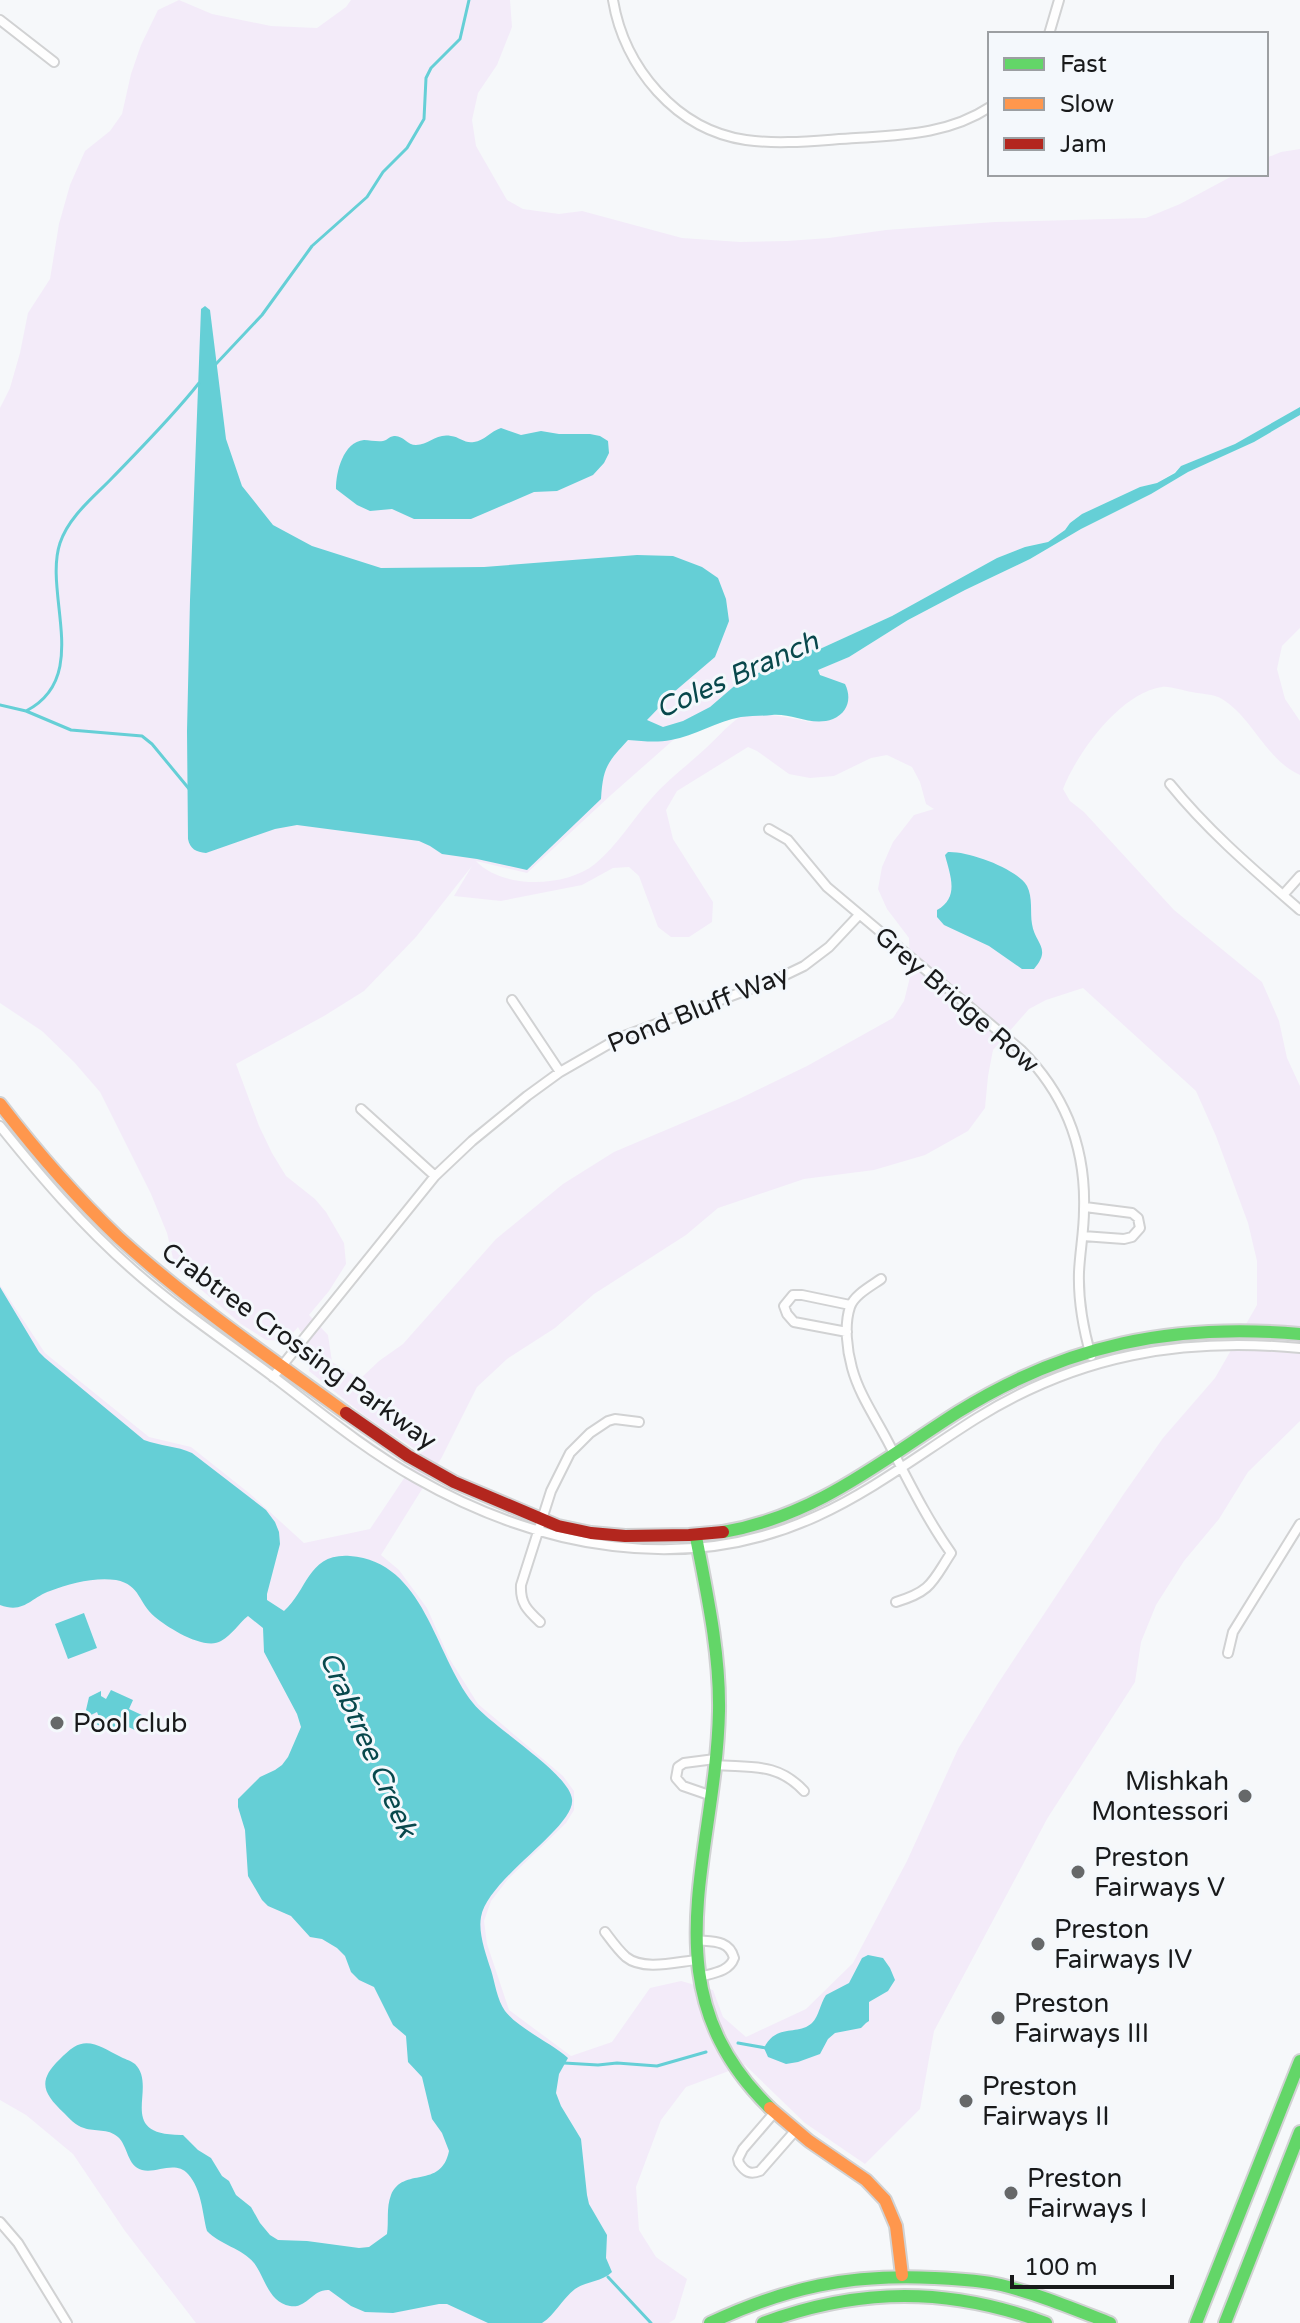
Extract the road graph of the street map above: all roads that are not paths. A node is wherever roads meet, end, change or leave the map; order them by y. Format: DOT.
graph roads {
  1 [pos="613,0"];
  2 [pos="1059,0"];
  3 [pos="0,20"];
  4 [pos="1050,32"];
  5 [pos="54,62"];
  6 [pos="988,108"];
  7 [pos="1170,784"];
  8 [pos="769,829"];
  9 [pos="1300,876"];
  10 [pos="1283,895"];
  11 [pos="1300,910"];
  12 [pos="859,915"];
  13 [pos="512,1000"];
  14 [pos="560,1072"];
  15 [pos="0,1104"];
  16 [pos="361,1109"];
  17 [pos="0,1126"];
  18 [pos="435,1176"];
  19 [pos="1085,1207"];
  20 [pos="1083,1236"];
  21 [pos="881,1279"];
  22 [pos="850,1305"];
  23 [pos="847,1332"];
  24 [pos="1300,1334"];
  25 [pos="1300,1348"];
  26 [pos="1092,1358"];
  27 [pos="282,1365"];
  28 [pos="273,1377"];
  29 [pos="639,1422"];
  30 [pos="894,1454"];
  31 [pos="902,1467"];
  32 [pos="1300,1524"];
  33 [pos="541,1525"];
  34 [pos="697,1543"];
  35 [pos="896,1602"];
  36 [pos="540,1622"];
  37 [pos="1228,1653"];
  38 [pos="715,1762"];
  39 [pos="804,1791"];
  40 [pos="712,1796"];
  41 [pos="605,1932"];
  42 [pos="695,1940"];
  43 [pos="696,1960"];
  44 [pos="699,1977"];
  45 [pos="1300,2061"];
  46 [pos="774,2113"];
  47 [pos="795,2131"];
  48 [pos="1300,2132"];
  49 [pos="0,2222"];
  50 [pos="902,2275"];
  51 [pos="67,2323"];
  52 [pos="710,2323"];
  53 [pos="763,2323"];
  54 [pos="1046,2323"];
  55 [pos="1110,2323"];
  56 [pos="1196,2323"];
  57 [pos="1225,2323"];
  1 -- 6 [label="street"];
  2 -- 4 [label="street"];
  3 -- 5 [label="street"];
  7 -- 10 [label="street"];
  8 -- 12 [label="street, Grey Bridge Row"];
  9 -- 10 [label="street"];
  10 -- 11 [label="street"];
  12 -- 14 [label="street, Pond Bluff Way"];
  12 -- 19 [label="street, Grey Bridge Row"];
  13 -- 14 [label="street"];
  14 -- 18 [label="street, Pond Bluff Way"];
  15 -- 27 [label="street, Crabtree Crossing Parkway"];
  16 -- 18 [label="street"];
  17 -- 28 [label="street, Crabtree Crossing Parkway"];
  18 -- 27 [label="street, Pond Bluff Way"];
  19 -- 20 [label="street, Grey Bridge Row"];
  19 -- 20 [label="street"];
  20 -- 26 [label="street, Grey Bridge Row"];
  21 -- 22 [label="street"];
  22 -- 23 [label="street"];
  22 -- 23 [label="street"];
  23 -- 30 [label="street"];
  24 -- 26 [label="street, Crabtree Crossing Parkway"];
  25 -- 26 [label="street, Crabtree Crossing Parkway"];
  26 -- 30 [label="street, Crabtree Crossing Parkway"];
  26 -- 31 [label="street, Crabtree Crossing Parkway"];
  27 -- 28 [label="street, Pond Bluff Way"];
  27 -- 33 [label="street, Crabtree Crossing Parkway"];
  28 -- 33 [label="street, Crabtree Crossing Parkway"];
  29 -- 33 [label="street"];
  30 -- 31 [label="street"];
  30 -- 34 [label="street, Crabtree Crossing Parkway"];
  31 -- 34 [label="street, Crabtree Crossing Parkway"];
  31 -- 35 [label="street"];
  32 -- 37 [label="street"];
  33 -- 34 [label="street, Crabtree Crossing Parkway"];
  33 -- 36 [label="street"];
  34 -- 38 [label="street"];
  38 -- 39 [label="street"];
  38 -- 40 [label="street"];
  38 -- 40 [label="street"];
  40 -- 42 [label="street"];
  41 -- 43 [label="street"];
  42 -- 43 [label="street"];
  42 -- 44 [label="street"];
  43 -- 44 [label="street"];
  44 -- 46 [label="street"];
  45 -- 56 [label="street"];
  46 -- 47 [label="street"];
  46 -- 47 [label="street"];
  47 -- 50 [label="street"];
  48 -- 57 [label="street"];
  49 -- 51 [label="street"];
  50 -- 52 [label="street"];
  50 -- 55 [label="street"];
  53 -- 54 [label="street"];
}
